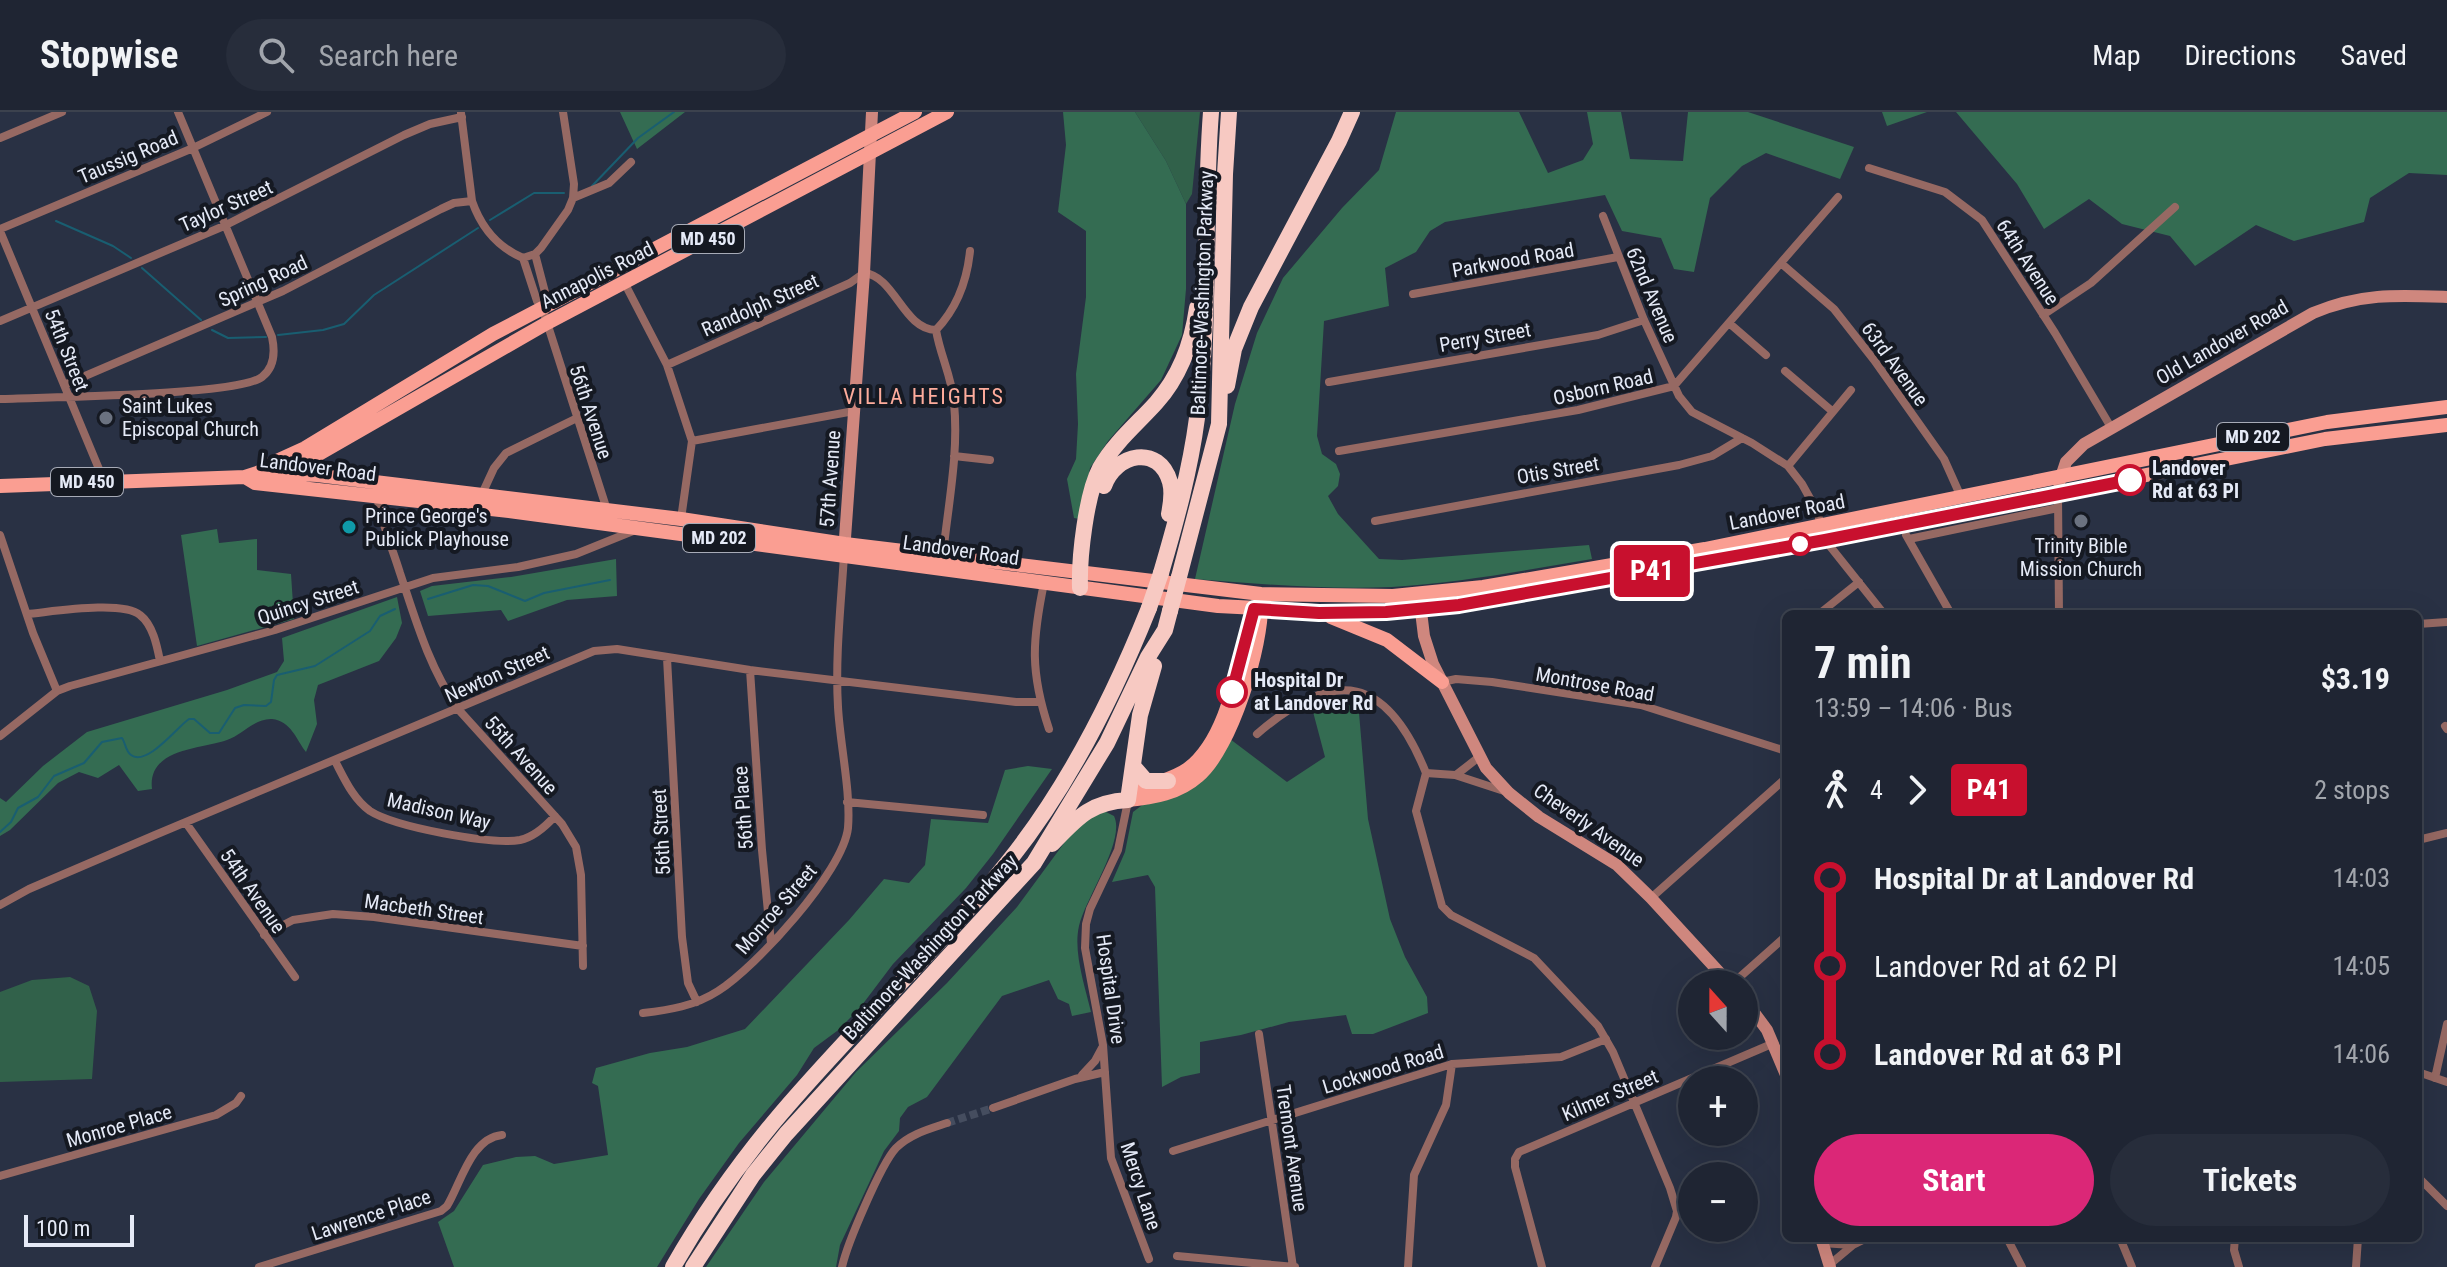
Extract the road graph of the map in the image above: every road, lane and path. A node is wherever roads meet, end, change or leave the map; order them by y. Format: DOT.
graph roads {
  1 [pos="62,112"];
  2 [pos="178,112"];
  3 [pos="267,112"];
  4 [pos="563,112"];
  5 [pos="872,112"];
  6 [pos="915,112"];
  7 [pos="947,112"];
  8 [pos="1211,112"];
  9 [pos="1229,112"];
  10 [pos="1344,112"];
  11 [pos="1352,112"];
  12 [pos="462,114"];
  13 [pos="872,134"];
  14 [pos="0,138"];
  15 [pos="1339,141"];
  16 [pos="193,148"];
  17 [pos="869,154"];
  18 [pos="631,162"];
  19 [pos="1869,168"];
  20 [pos="1838,197"];
  21 [pos="573,198"];
  22 [pos="472,201"];
  23 [pos="2175,207"];
  24 [pos="1603,216"];
  25 [pos="224,226"];
  26 [pos="0,230"];
  27 [pos="1206,243"];
  28 [pos="970,251"];
  29 [pos="535,254"];
  30 [pos="1618,257"];
  31 [pos="523,258"];
  32 [pos="1782,264"];
  33 [pos="864,273"];
  34 [pos="625,284"];
  35 [pos="1413,294"];
  36 [pos="2447,297"];
  37 [pos="257,303"];
  38 [pos="542,307"];
  39 [pos="32,308"];
  40 [pos="2043,315"];
  41 [pos="1644,320"];
  42 [pos="0,321"];
  43 [pos="547,323"];
  44 [pos="1729,323"];
  45 [pos="936,330"];
  46 [pos="1766,355"];
  47 [pos="667,365"];
  48 [pos="1785,371"];
  49 [pos="1329,382"];
  50 [pos="64,385"];
  51 [pos="1674,386"];
  52 [pos="1851,390"];
  53 [pos="68,396"];
  54 [pos="0,399"];
  55 [pos="2447,407"];
  56 [pos="854,411"];
  57 [pos="1832,411"];
  58 [pos="577,418"];
  59 [pos="1219,424"];
  60 [pos="2447,425"];
  61 [pos="2112,429"];
  62 [pos="1742,438"];
  63 [pos="692,441"];
  64 [pos="1339,451"];
  65 [pos="954,456"];
  66 [pos="312,458"];
  67 [pos="990,460"];
  68 [pos="1788,466"];
  69 [pos="260,472"];
  70 [pos="317,475"];
  71 [pos="245,477"];
  72 [pos="2061,477"];
  73 [pos="277,479"];
  74 [pos="104,481"];
  75 [pos="0,486"];
  76 [pos="378,488"];
  77 [pos="482,494"];
  78 [pos="1962,498"];
  79 [pos="2058,501"];
  80 [pos="607,511"];
  81 [pos="681,519"];
  82 [pos="1375,521"];
  83 [pos="1901,524"];
  84 [pos="612,526"];
  85 [pos="639,529"];
  86 [pos="1823,533"];
  87 [pos="0,535"];
  88 [pos="1909,539"];
  89 [pos="844,550"];
  90 [pos="943,555"];
  91 [pos="1163,568"];
  92 [pos="1082,578"];
  93 [pos="1859,582"];
  94 [pos="1044,583"];
  95 [pos="405,587"];
  96 [pos="1261,594"];
  97 [pos="1419,595"];
  98 [pos="1218,606"];
  99 [pos="1258,610"];
  100 [pos="1420,610"];
  101 [pos="1824,610"];
  102 [pos="1881,610"];
  103 [pos="1949,610"];
  104 [pos="2059,610"];
  105 [pos="1319,613"];
  106 [pos="27,614"];
  107 [pos="2447,622"];
  108 [pos="2422,624"];
  109 [pos="1165,630"];
  110 [pos="1246,639"];
  111 [pos="667,658"];
  112 [pos="160,661"];
  113 [pos="750,670"];
  114 [pos="837,680"];
  115 [pos="1442,682"];
  116 [pos="57,691"];
  117 [pos="1040,702"];
  118 [pos="458,709"];
  119 [pos="1049,729"];
  120 [pos="1257,734"];
  121 [pos="0,736"];
  122 [pos="1782,750"];
  123 [pos="1479,757"];
  124 [pos="335,761"];
  125 [pos="1133,766"];
  126 [pos="1426,773"];
  127 [pos="1455,775"];
  128 [pos="1168,781"];
  129 [pos="1782,782"];
  130 [pos="1509,793"];
  131 [pos="1128,800"];
  132 [pos="847,802"];
  133 [pos="983,815"];
  134 [pos="555,816"];
  135 [pos="186,823"];
  136 [pos="2447,833"];
  137 [pos="2422,839"];
  138 [pos="1034,863"];
  139 [pos="1651,898"];
  140 [pos="0,905"];
  141 [pos="264,935"];
  142 [pos="1782,939"];
  143 [pos="771,943"];
  144 [pos="583,946"];
  145 [pos="583,966"];
  146 [pos="1718,970"];
  147 [pos="1747,970"];
  148 [pos="295,977"];
  149 [pos="697,1002"];
  150 [pos="643,1013"];
  151 [pos="1758,1020"];
  152 [pos="2447,1024"];
  153 [pos="1259,1034"];
  154 [pos="1606,1039"];
  155 [pos="1103,1043"];
  156 [pos="1774,1043"];
  157 [pos="1452,1064"];
  158 [pos="1782,1064"];
  159 [pos="1105,1072"];
  160 [pos="2422,1073"];
  161 [pos="2435,1078"];
  162 [pos="1075,1079"];
  163 [pos="2447,1082"];
  164 [pos="241,1096"];
  165 [pos="1634,1102"];
  166 [pos="993,1108"];
  167 [pos="1271,1119"];
  168 [pos="947,1123"];
  169 [pos="502,1135"];
  170 [pos="1173,1151"];
  171 [pos="0,1176"];
  172 [pos="2422,1181"];
  173 [pos="2447,1206"];
  174 [pos="1821,1242"];
  175 [pos="1829,1242"];
  176 [pos="1859,1242"];
  177 [pos="2009,1242"];
  178 [pos="2122,1242"];
  179 [pos="2235,1242"];
  180 [pos="2358,1242"];
  181 [pos="1853,1245"];
  182 [pos="1177,1256"];
  183 [pos="1149,1259"];
  184 [pos="1830,1266"];
  185 [pos="259,1267"];
  186 [pos="673,1267"];
  187 [pos="693,1267"];
  188 [pos="842,1267"];
  189 [pos="1294,1267"];
  190 [pos="1408,1267"];
  191 [pos="1542,1267"];
  192 [pos="1655,1267"];
  193 [pos="2022,1267"];
  194 [pos="2132,1267"];
  195 [pos="2239,1267"];
  196 [pos="2356,1267"];
  1 -- 14 [label="street"];
  2 -- 16 [label="street"];
  3 -- 16 [label="street, Taussig Road"];
  4 -- 21 [label="street"];
  5 -- 13 [label="street, 57th Avenue"];
  6 -- 13 [label="main road, Annapolis Road / MD 450"];
  7 -- 17 [label="main road, Annapolis Road / MD 450"];
  8 -- 27 [label="highway, Baltimore-Washington Parkway"];
  9 -- 59 [label="highway, Baltimore-Washington Parkway"];
  10 -- 15 [label="highway"];
  11 -- 15 [label="highway"];
  12 -- 22 [label="street"];
  12 -- 25 [label="street, Taylor Street"];
  13 -- 17 [label="street, 57th Avenue"];
  13 -- 38 [label="main road, Annapolis Road / MD 450"];
  15 -- 59 [label="highway"];
  16 -- 25 [label="street"];
  16 -- 26 [label="street, Taussig Road"];
  17 -- 33 [label="street, 57th Avenue"];
  17 -- 34 [label="main road, Annapolis Road / MD 450"];
  18 -- 21 [label="street"];
  19 -- 40 [label="street, 64th Avenue"];
  20 -- 32 [label="street, Osborn Road"];
  21 -- 29 [label="street"];
  22 -- 31 [label="street"];
  22 -- 37 [label="street, Spring Road"];
  23 -- 40 [label="street"];
  24 -- 30 [label="street, 62nd Avenue"];
  25 -- 37 [label="street"];
  25 -- 39 [label="street, Taylor Street"];
  26 -- 39 [label="street, 54th Street"];
  27 -- 91 [label="highway, Baltimore-Washington Parkway"];
  27 -- 92 [label="highway"];
  28 -- 45 [label="street"];
  29 -- 31 [label="street"];
  29 -- 38 [label="street"];
  30 -- 35 [label="street, Parkwood Road"];
  30 -- 41 [label="street, 62nd Avenue"];
  31 -- 38 [label="street"];
  32 -- 44 [label="street, Osborn Road"];
  32 -- 78 [label="street, 63rd Avenue"];
  33 -- 45 [label="street"];
  33 -- 47 [label="street, Randolph Street"];
  33 -- 56 [label="street, 57th Avenue"];
  34 -- 43 [label="main road, Annapolis Road / MD 450"];
  34 -- 47 [label="street"];
  36 -- 61 [label="street, Old Landover Road"];
  37 -- 50 [label="street, Spring Road"];
  37 -- 53 [label="street"];
  38 -- 43 [label="street, 56th Avenue"];
  38 -- 69 [label="main road, Annapolis Road / MD 450"];
  39 -- 42 [label="street, Taylor Street"];
  39 -- 50 [label="street, 54th Street"];
  40 -- 61 [label="street, 64th Avenue"];
  41 -- 49 [label="street, Perry Street"];
  41 -- 51 [label="street, 62nd Avenue"];
  43 -- 58 [label="street, 56th Avenue"];
  43 -- 66 [label="main road, Annapolis Road / MD 450"];
  44 -- 46 [label="street"];
  44 -- 51 [label="street, Osborn Road"];
  45 -- 65 [label="street"];
  47 -- 63 [label="street"];
  48 -- 57 [label="street"];
  50 -- 53 [label="street, 54th Street"];
  51 -- 62 [label="street, 62nd Avenue"];
  51 -- 64 [label="street, Osborn Road"];
  52 -- 57 [label="street"];
  53 -- 54 [label="street"];
  53 -- 74 [label="street, 54th Street"];
  55 -- 72 [label="main road, Landover Road / MD 202"];
  56 -- 63 [label="street"];
  56 -- 89 [label="street, 57th Avenue"];
  57 -- 68 [label="street"];
  58 -- 77 [label="street"];
  58 -- 80 [label="street, 56th Avenue"];
  59 -- 109 [label="highway, Baltimore-Washington Parkway, bridge"];
  60 -- 79 [label="main road, Landover Road / MD 202"];
  61 -- 72 [label="street, Old Landover Road"];
  62 -- 68 [label="street, 62nd Avenue"];
  62 -- 82 [label="street, Otis Street"];
  63 -- 81 [label="street"];
  65 -- 67 [label="street"];
  65 -- 90 [label="street"];
  66 -- 70 [label="main road"];
  66 -- 73 [label="main road, Annapolis Road / MD 450"];
  68 -- 86 [label="street"];
  69 -- 71 [label="main road, Landover Road / MD 450"];
  69 -- 73 [label="main road, Landover Road / MD 202"];
  70 -- 73 [label="main road, Landover Road / MD 202"];
  70 -- 76 [label="main road, Landover Road / MD 202"];
  71 -- 73 [label="main road, Landover Road / MD 450"];
  71 -- 74 [label="main road, MD 450"];
  72 -- 78 [label="main road, Landover Road / MD 202"];
  72 -- 79 [label="street, Old Landover Road"];
  73 -- 76 [label="main road, Landover Road / MD 202"];
  74 -- 75 [label="main road, MD 450"];
  76 -- 77 [label="main road, Landover Road / MD 202"];
  76 -- 84 [label="main road, Landover Road / MD 202"];
  76 -- 95 [label="street, 55th Avenue"];
  77 -- 80 [label="main road, Landover Road / MD 202"];
  78 -- 86 [label="main road, Landover Road / MD 202"];
  79 -- 83 [label="main road, Landover Road / MD 202"];
  79 -- 88 [label="street"];
  79 -- 104 [label="street"];
  80 -- 81 [label="main road, Landover Road / MD 202"];
  80 -- 84 [label="street, 56th Avenue"];
  81 -- 89 [label="main road, Landover Road / MD 202"];
  83 -- 86 [label="main road, Landover Road / MD 202"];
  83 -- 88 [label="street"];
  84 -- 85 [label="main road, Landover Road / MD 202"];
  85 -- 89 [label="main road, Landover Road / MD 202"];
  85 -- 95 [label="street, Quincy Street"];
  86 -- 93 [label="street"];
  86 -- 97 [label="main road, Landover Road / MD 202"];
  86 -- 100 [label="main road, Landover Road / MD 202"];
  87 -- 106 [label="street"];
  88 -- 103 [label="street"];
  89 -- 90 [label="main road, Landover Road / MD 202"];
  89 -- 94 [label="main road, Landover Road / MD 202"];
  89 -- 114 [label="street, 57th Avenue"];
  90 -- 92 [label="main road, Landover Road / MD 202"];
  91 -- 92 [label="highway"];
  91 -- 186 [label="highway, Baltimore-Washington Parkway, bridge"];
  92 -- 94 [label="main road, Landover Road / MD 202"];
  92 -- 96 [label="main road, Landover Road / MD 202"];
  92 -- 98 [label="main road, Landover Road / MD 202"];
  93 -- 101 [label="street"];
  93 -- 102 [label="street"];
  94 -- 117 [label="street"];
  95 -- 112 [label="street, Quincy Street"];
  95 -- 118 [label="street, 55th Avenue"];
  96 -- 97 [label="main road, Landover Road / MD 202"];
  96 -- 99 [label="main road"];
  97 -- 100 [label="street, Cheverly Avenue"];
  98 -- 99 [label="main road, Landover Road / MD 202"];
  98 -- 110 [label="main road"];
  99 -- 105 [label="main road, Landover Road / MD 202"];
  99 -- 110 [label="main road"];
  99 -- 131 [label="main road"];
  100 -- 105 [label="main road, Landover Road / MD 202"];
  100 -- 115 [label="street, Cheverly Avenue"];
  105 -- 115 [label="main road"];
  106 -- 112 [label="street"];
  106 -- 116 [label="street"];
  107 -- 108 [label="street"];
  109 -- 125 [label="highway"];
  109 -- 138 [label="highway, Baltimore-Washington Parkway"];
  110 -- 128 [label="main road"];
  111 -- 113 [label="street, Newton Street"];
  111 -- 118 [label="street, Newton Street"];
  111 -- 149 [label="street, 56th Street"];
  112 -- 116 [label="street, Quincy Street"];
  113 -- 114 [label="street, Newton Street"];
  113 -- 143 [label="street, 56th Place"];
  114 -- 117 [label="street, Newton Street"];
  114 -- 132 [label="street, 57th Avenue"];
  115 -- 122 [label="street, Montrose Road"];
  115 -- 123 [label="street, Cheverly Avenue"];
  116 -- 121 [label="street, Quincy Street"];
  117 -- 119 [label="street"];
  118 -- 124 [label="street, Newton Street"];
  118 -- 134 [label="street, 55th Avenue"];
  120 -- 126 [label="street"];
  123 -- 127 [label="street"];
  123 -- 130 [label="street, Cheverly Avenue"];
  124 -- 134 [label="street, Madison Way"];
  124 -- 135 [label="street, Newton Street"];
  125 -- 128 [label="highway"];
  125 -- 131 [label="highway"];
  126 -- 127 [label="street"];
  126 -- 154 [label="street"];
  127 -- 130 [label="street"];
  128 -- 131 [label="main road"];
  129 -- 139 [label="street"];
  130 -- 139 [label="street, Cheverly Avenue"];
  131 -- 138 [label="highway"];
  131 -- 155 [label="street, Hospital Drive"];
  132 -- 133 [label="street"];
  132 -- 143 [label="street, Monroe Street"];
  134 -- 144 [label="street, 55th Avenue"];
  135 -- 140 [label="street, Newton Street"];
  135 -- 141 [label="street, 54th Avenue"];
  136 -- 137 [label="street"];
  138 -- 187 [label="highway, Baltimore-Washington Parkway"];
  139 -- 146 [label="street, Cheverly Avenue"];
  141 -- 144 [label="street, Macbeth Street"];
  141 -- 148 [label="street, 54th Avenue"];
  142 -- 147 [label="street"];
  143 -- 149 [label="street, Monroe Street"];
  144 -- 145 [label="street, 55th Avenue"];
  149 -- 150 [label="street, Monroe Street"];
  151 -- 156 [label="street"];
  152 -- 161 [label="street"];
  153 -- 167 [label="street, Tremont Avenue"];
  154 -- 157 [label="street, Lockwood Road"];
  154 -- 165 [label="street"];
  155 -- 159 [label="street, Hospital Drive"];
  155 -- 162 [label="street"];
  156 -- 158 [label="street"];
  156 -- 165 [label="street, Kilmer Street"];
  157 -- 167 [label="street, Lockwood Road"];
  157 -- 190 [label="street"];
  159 -- 162 [label="street, Hospital Drive"];
  159 -- 183 [label="street, Mercy Lane"];
  160 -- 161 [label="street"];
  161 -- 163 [label="street"];
  162 -- 166 [label="street, Hospital Drive"];
  164 -- 171 [label="street, Monroe Place"];
  165 -- 191 [label="street, Kilmer Street"];
  165 -- 192 [label="street"];
  167 -- 170 [label="street, Lockwood Road"];
  167 -- 189 [label="street, Tremont Avenue"];
  168 -- 188 [label="street"];
  169 -- 185 [label="street, Lawrence Place"];
  172 -- 173 [label="street"];
  174 -- 184 [label="street"];
  175 -- 181 [label="street"];
  176 -- 181 [label="street"];
  177 -- 193 [label="street"];
  178 -- 194 [label="street"];
  179 -- 195 [label="street"];
  180 -- 196 [label="street"];
  181 -- 184 [label="street"];
  182 -- 189 [label="street"];
}
